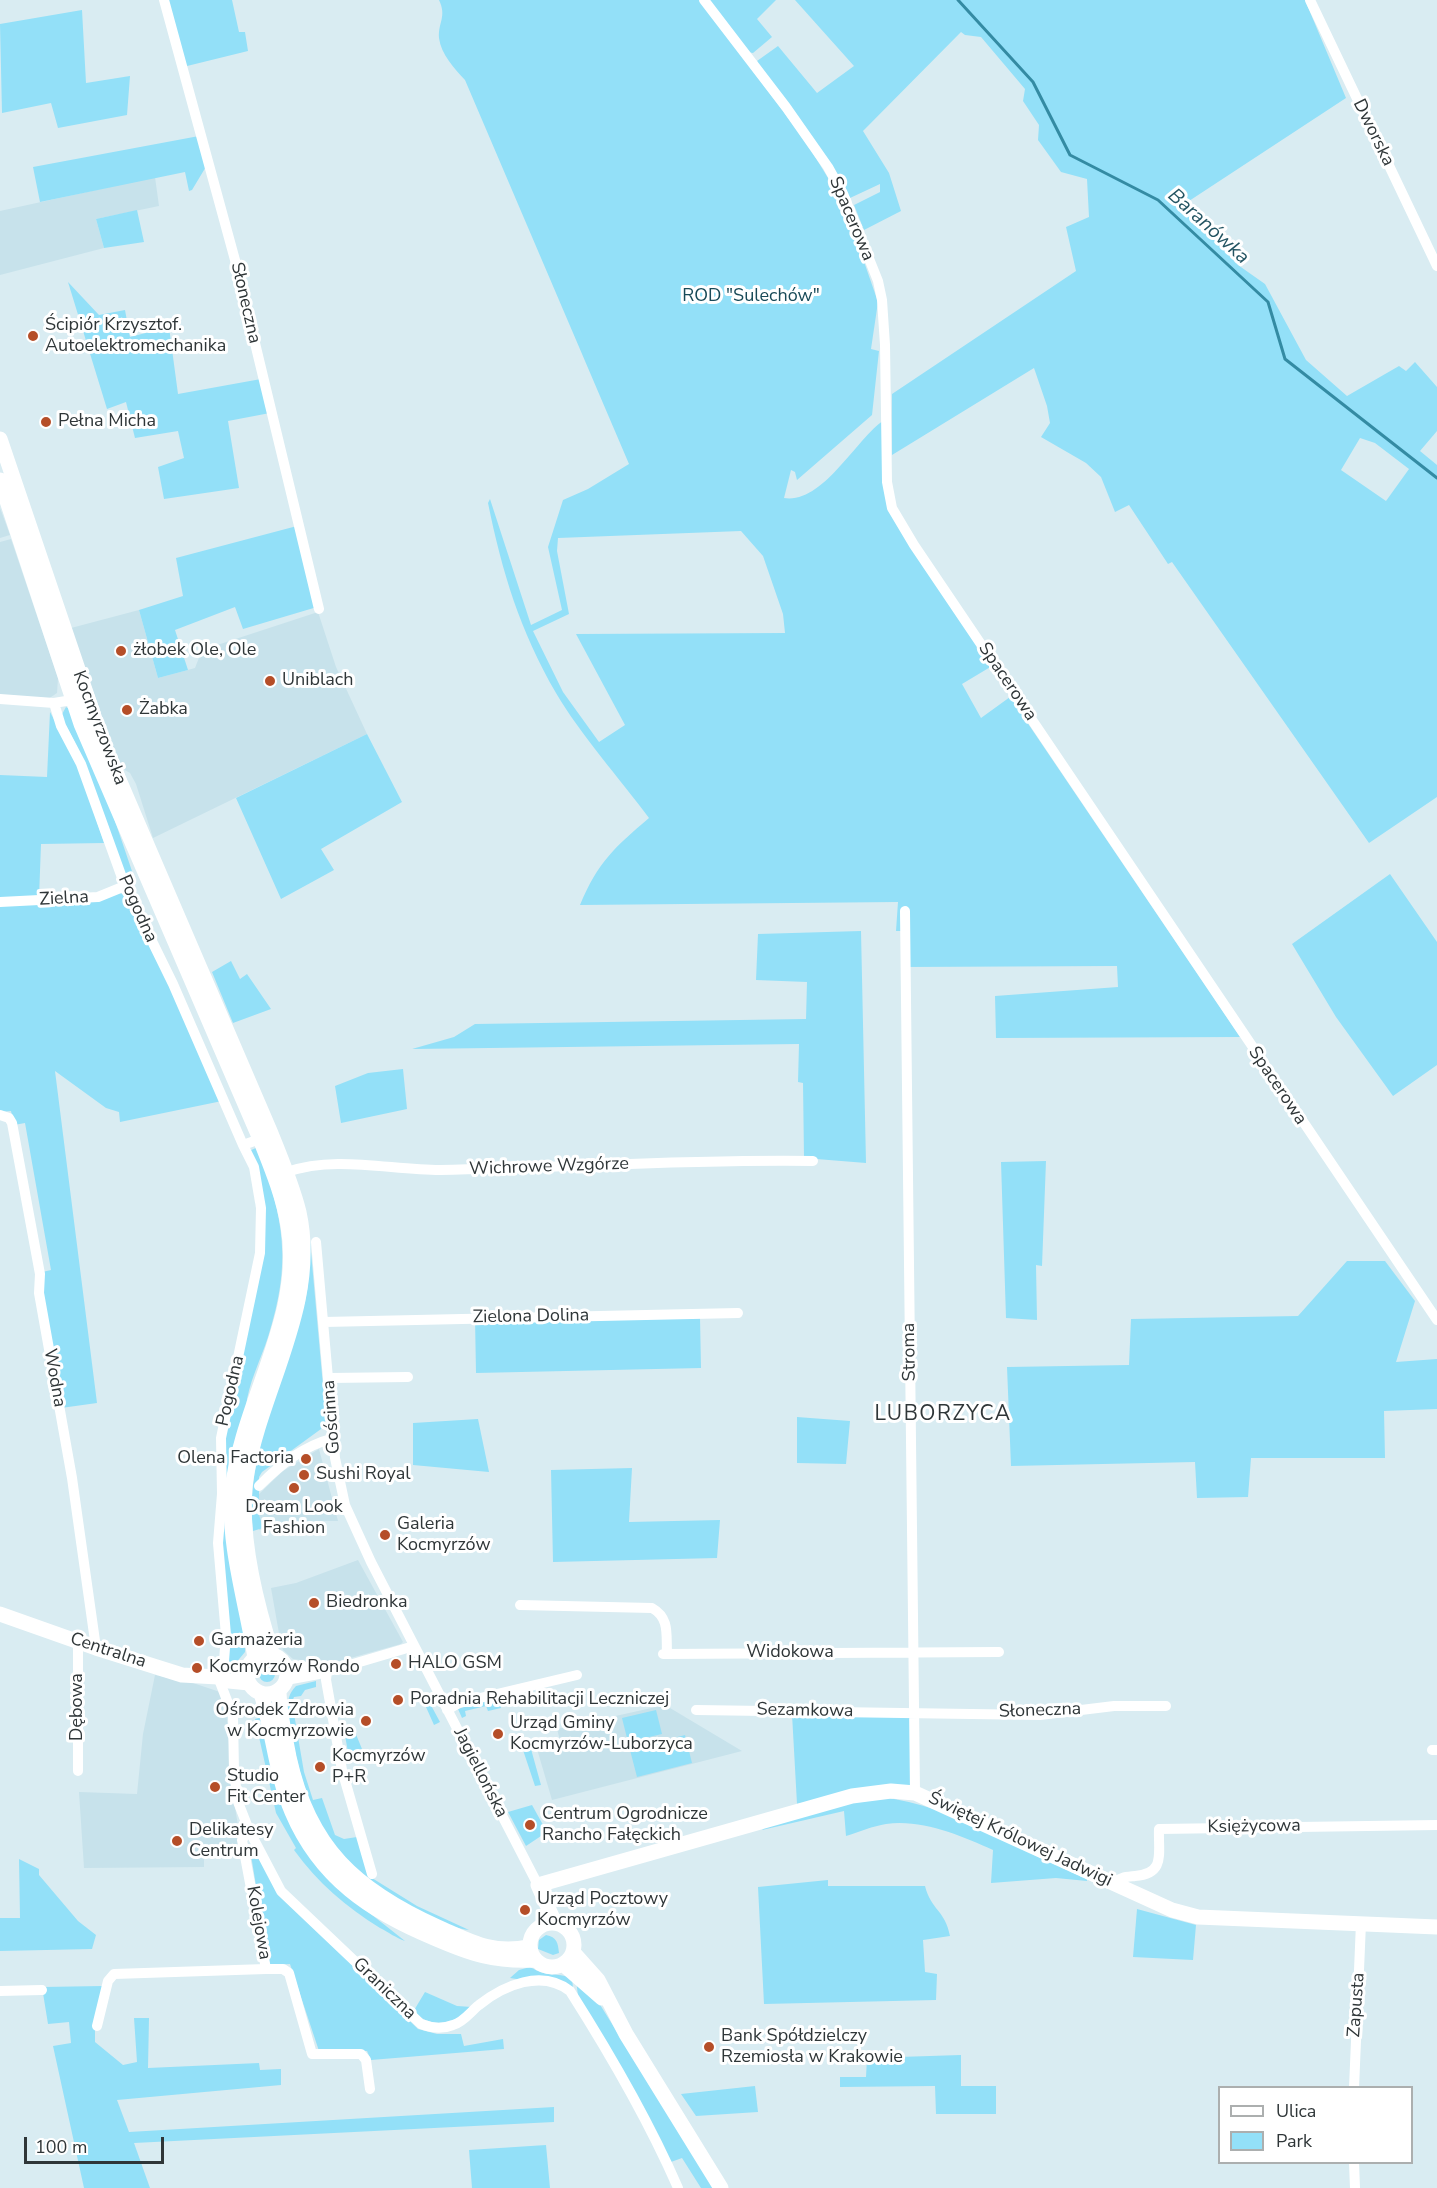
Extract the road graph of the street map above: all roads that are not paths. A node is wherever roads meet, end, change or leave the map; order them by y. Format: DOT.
graph roads {
  1 [pos="164,0"];
  2 [pos="704,0"];
  3 [pos="1310,0"];
  4 [pos="1437,266"];
  5 [pos="0,439"];
  6 [pos="0,480"];
  7 [pos="319,609"];
  8 [pos="0,699"];
  9 [pos="72,700"];
  10 [pos="54,703"];
  11 [pos="125,886"];
  12 [pos="0,902"];
  13 [pos="905,911"];
  14 [pos="212,1012"];
  15 [pos="0,1115"];
  16 [pos="260,1139"];
  17 [pos="243,1145"];
  18 [pos="813,1161"];
  19 [pos="287,1172"];
  20 [pos="316,1242"];
  21 [pos="738,1313"];
  22 [pos="1437,1320"];
  23 [pos="324,1322"];
  24 [pos="408,1377"];
  25 [pos="330,1378"];
  26 [pos="334,1438"];
  27 [pos="259,1486"];
  28 [pos="520,1605"];
  29 [pos="0,1614"];
  30 [pos="78,1642"];
  31 [pos="414,1646"];
  32 [pos="96,1648"];
  33 [pos="914,1652"];
  34 [pos="999,1652"];
  35 [pos="273,1656"];
  36 [pos="251,1670"];
  37 [pos="327,1670"];
  38 [pos="578,1675"];
  39 [pos="218,1677"];
  40 [pos="283,1679"];
  41 [pos="261,1693"];
  42 [pos="1166,1706"];
  43 [pos="447,1710"];
  44 [pos="696,1710"];
  45 [pos="914,1712"];
  46 [pos="78,1772"];
  47 [pos="915,1793"];
  48 [pos="1437,1825"];
  49 [pos="249,1830"];
  50 [pos="372,1874"];
  51 [pos="1113,1883"];
  52 [pos="538,1885"];
  53 [pos="1361,1923"];
  54 [pos="548,1924"];
  55 [pos="1437,1927"];
  56 [pos="532,1953"];
  57 [pos="568,1958"];
  58 [pos="266,1969"];
  59 [pos="42,1990"];
  60 [pos="0,1991"];
  61 [pos="97,2026"];
  62 [pos="1354,2086"];
  63 [pos="370,2089"];
  64 [pos="1354,2164"];
  65 [pos="678,2188"];
  66 [pos="722,2188"];
  67 [pos="1354,2188"];
  1 -- 7 [label="street, Słoneczna"];
  2 -- 22 [label="street, Spacerowa"];
  3 -- 4 [label="street, Dworska"];
  5 -- 14 [label="main road, Kocmyrzowska"];
  6 -- 9 [label="main road, Kocmyrzowska"];
  8 -- 10 [label="street"];
  9 -- 10 [label="street"];
  9 -- 14 [label="main road, Kocmyrzowska"];
  10 -- 11 [label="street, Pogodna"];
  11 -- 12 [label="street, Zielna"];
  11 -- 17 [label="street, Pogodna"];
  13 -- 33 [label="street, Stroma"];
  14 -- 16 [label="main road"];
  14 -- 19 [label="main road"];
  15 -- 32 [label="street, Wodna"];
  16 -- 17 [label="street"];
  16 -- 36 [label="main road"];
  17 -- 39 [label="street, Pogodna"];
  18 -- 19 [label="street, Wichrowe Wzgórze"];
  19 -- 35 [label="main road"];
  20 -- 23 [label="street, Gościnna"];
  21 -- 23 [label="street, Zielona Dolina"];
  23 -- 25 [label="street, Gościnna"];
  24 -- 25 [label="street"];
  25 -- 26 [label="street, Gościnna"];
  26 -- 27 [label="street"];
  26 -- 31 [label="street, Gościnna"];
  28 -- 33 [label="street, Widokowa"];
  29 -- 30 [label="main road, Centralna"];
  30 -- 32 [label="main road, Centralna"];
  30 -- 46 [label="street, Dębowa"];
  31 -- 37 [label="street"];
  31 -- 43 [label="street, Jagiellońska"];
  32 -- 39 [label="main road, Centralna"];
  33 -- 34 [label="street, Widokowa"];
  33 -- 45 [label="street, Stroma"];
  35 -- 36 [label="main road, Centralna"];
  35 -- 40 [label="main road"];
  36 -- 39 [label="main road, Centralna"];
  36 -- 41 [label="main road"];
  37 -- 40 [label="street"];
  37 -- 50 [label="street"];
  38 -- 43 [label="street"];
  39 -- 49 [label="street, Graniczna"];
  40 -- 41 [label="main road"];
  40 -- 56 [label="main road"];
  41 -- 56 [label="main road"];
  42 -- 45 [label="street, Słoneczna"];
  43 -- 52 [label="street, Jagiellońska"];
  44 -- 45 [label="street, Sezamkowa"];
  45 -- 47 [label="street, Stroma"];
  47 -- 51 [label="main road, Świętej Królowej Jadwigi"];
  47 -- 52 [label="main road, Świętej Królowej Jadwigi"];
  48 -- 51 [label="street, Księżycowa"];
  49 -- 58 [label="street, Kolejowa"];
  49 -- 65 [label="street, Graniczna"];
  51 -- 53 [label="main road, Świętej Królowej Jadwigi"];
  52 -- 54 [label="main road, Jagiellońska"];
  53 -- 55 [label="main road, Świętej Królowej Jadwigi"];
  53 -- 62 [label="street, Zapusta"];
  54 -- 56 [label="main road"];
  54 -- 57 [label="main road"];
  56 -- 57 [label="main road"];
  57 -- 66 [label="main road"];
  58 -- 61 [label="street"];
  58 -- 63 [label="street, Kolejowa"];
  59 -- 60 [label="street"];
  64 -- 67 [label="street"];
}
